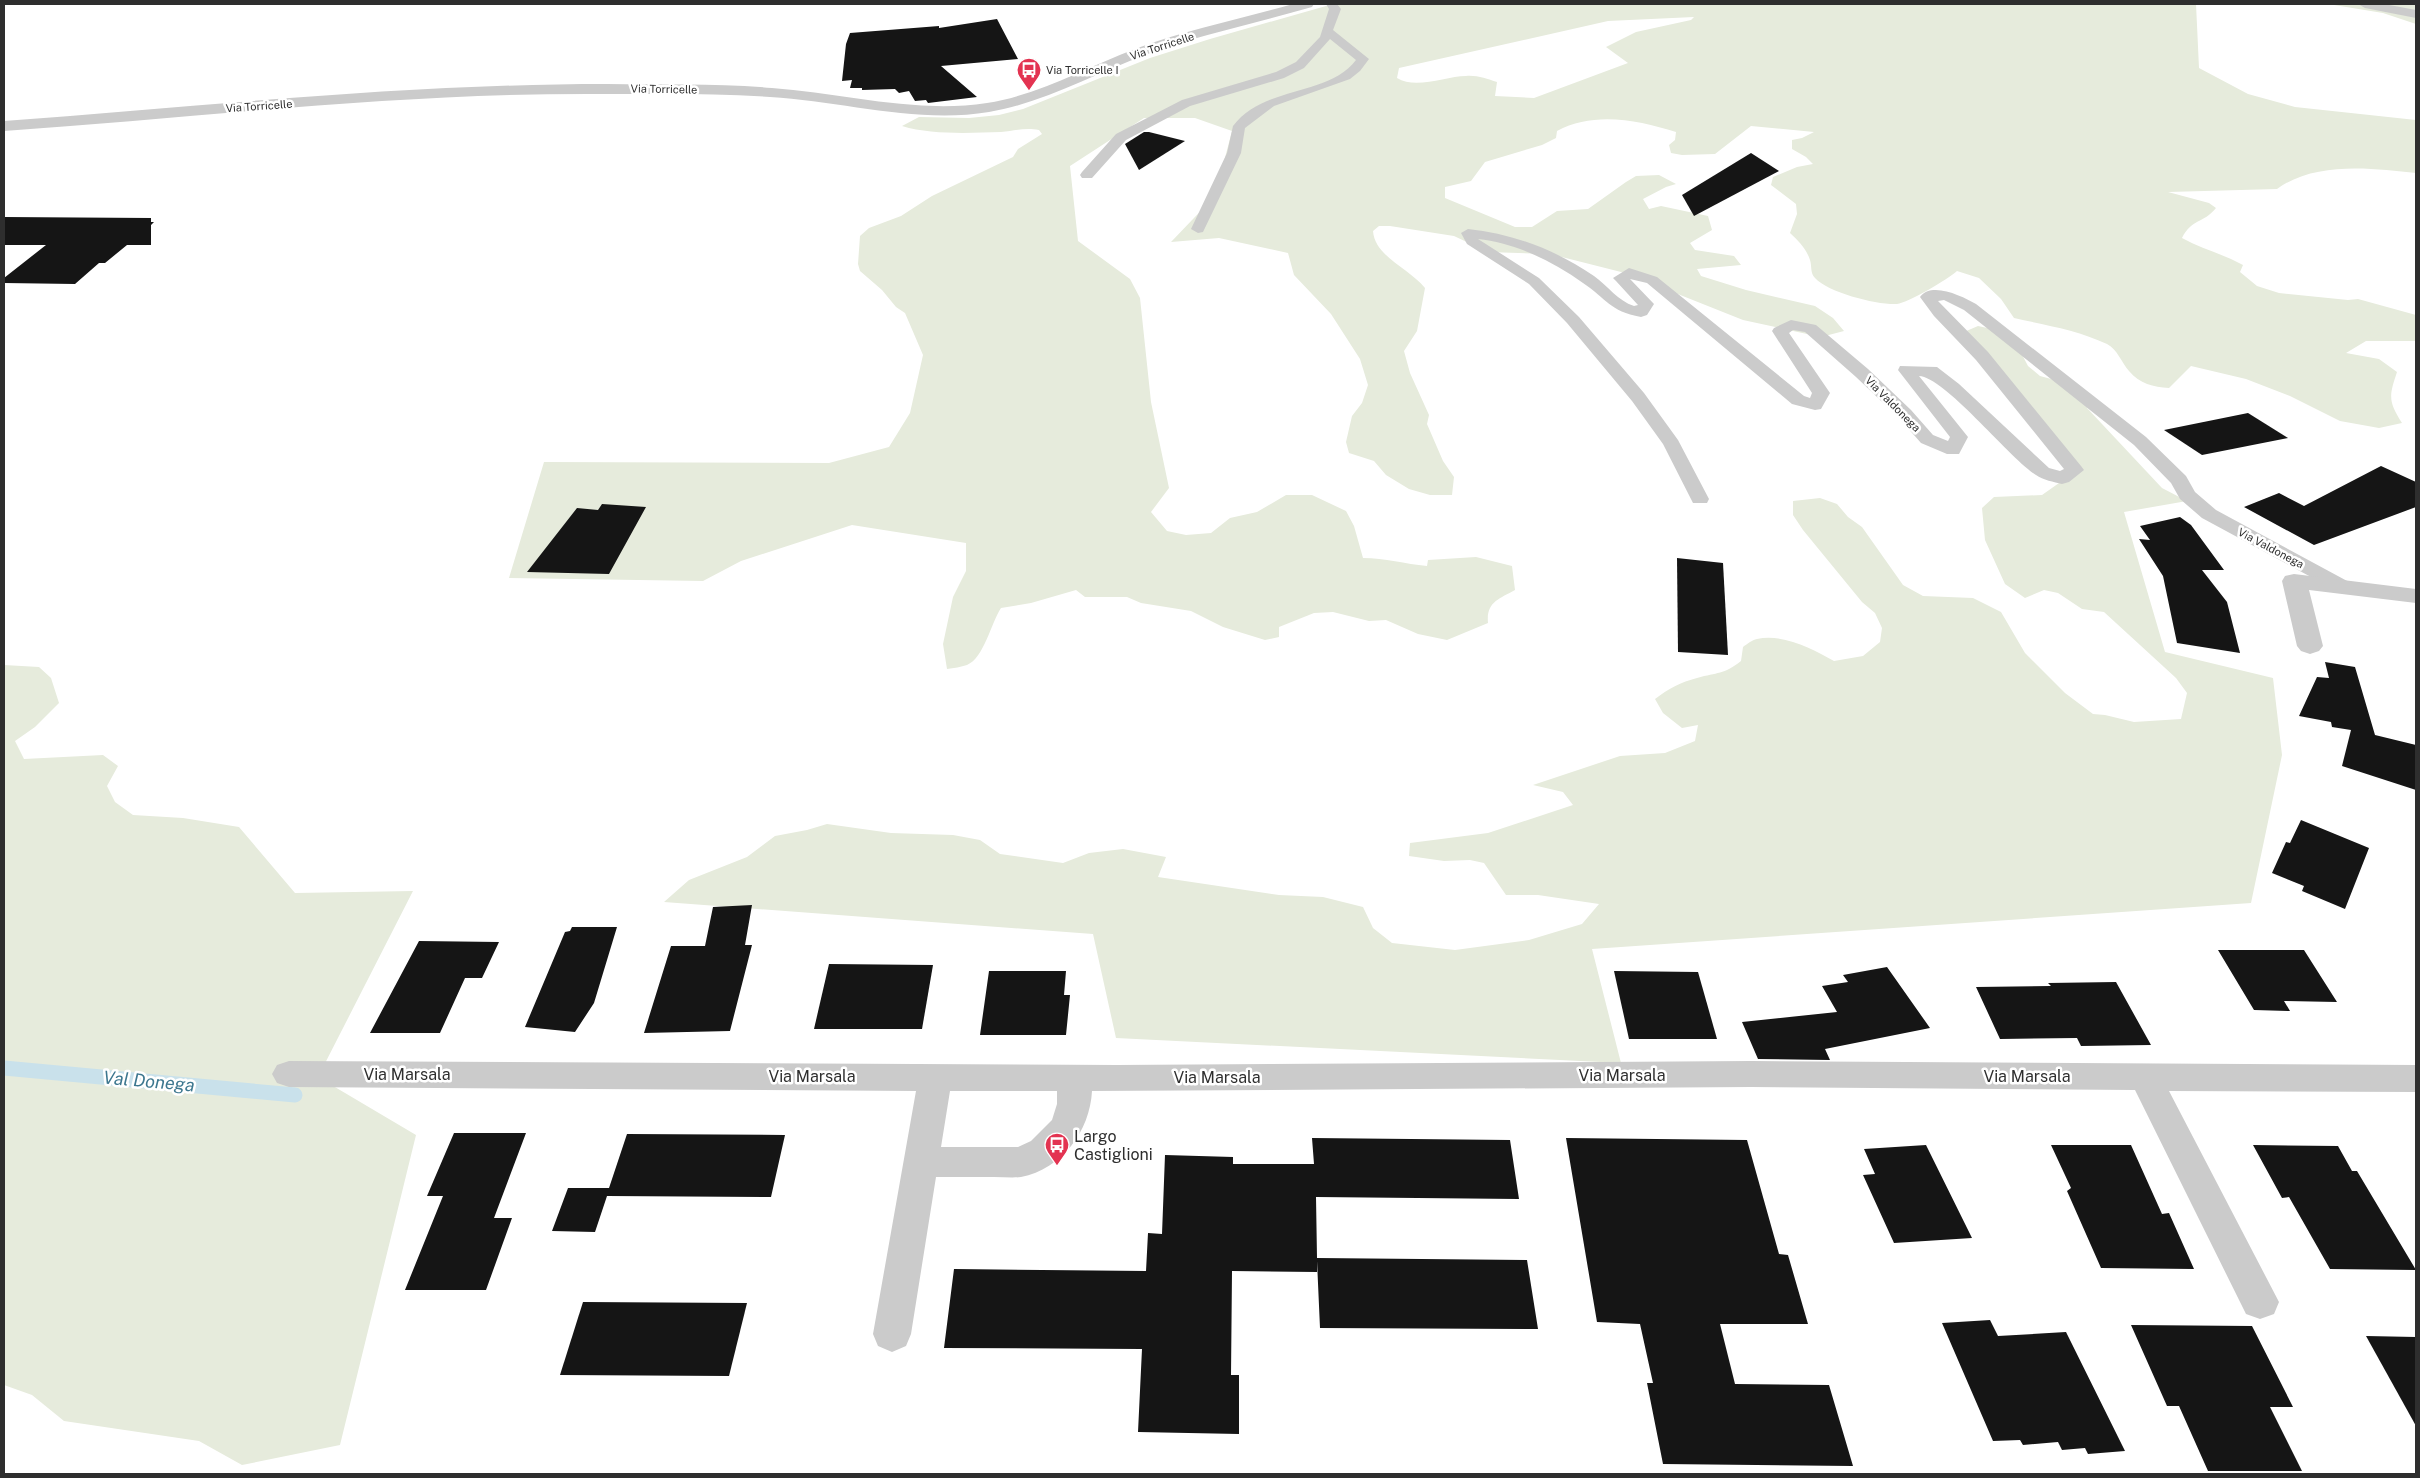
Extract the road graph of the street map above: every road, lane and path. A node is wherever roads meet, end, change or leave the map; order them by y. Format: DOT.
graph roads {
  1 [pos="1307,4"];
  2 [pos="1332,4"];
  3 [pos="2365,4"];
  4 [pos="2416,14"];
  5 [pos="1327,31"];
  6 [pos="4,126"];
  7 [pos="1088,175"];
  8 [pos="1198,229"];
  9 [pos="1700,499"];
  10 [pos="2342,586"];
  11 [pos="2416,596"];
  12 [pos="2310,646"];
  13 [pos="289,1074"];
  14 [pos="2145,1076"];
  15 [pos="935,1077"];
  16 [pos="1075,1077"];
  17 [pos="2416,1079"];
  18 [pos="921,1162"];
  19 [pos="2260,1302"];
  20 [pos="892,1334"];
  1 -- 6 [label="street, Via Torricelle"];
  2 -- 5 [label="lane"];
  3 -- 4 [label="street"];
  5 -- 7 [label="lane"];
  5 -- 8 [label="lane"];
  9 -- 10 [label="lane, Via Valdonega"];
  10 -- 11 [label="street, Via Valdonega"];
  10 -- 12 [label="street, Via Valdonega"];
  13 -- 15 [label="street, Via Marsala"];
  14 -- 16 [label="street, Via Marsala"];
  14 -- 17 [label="street, Via Marsala"];
  14 -- 19 [label="street"];
  15 -- 16 [label="street, Via Marsala"];
  15 -- 18 [label="street"];
  16 -- 18 [label="street"];
  18 -- 20 [label="street"];
}
